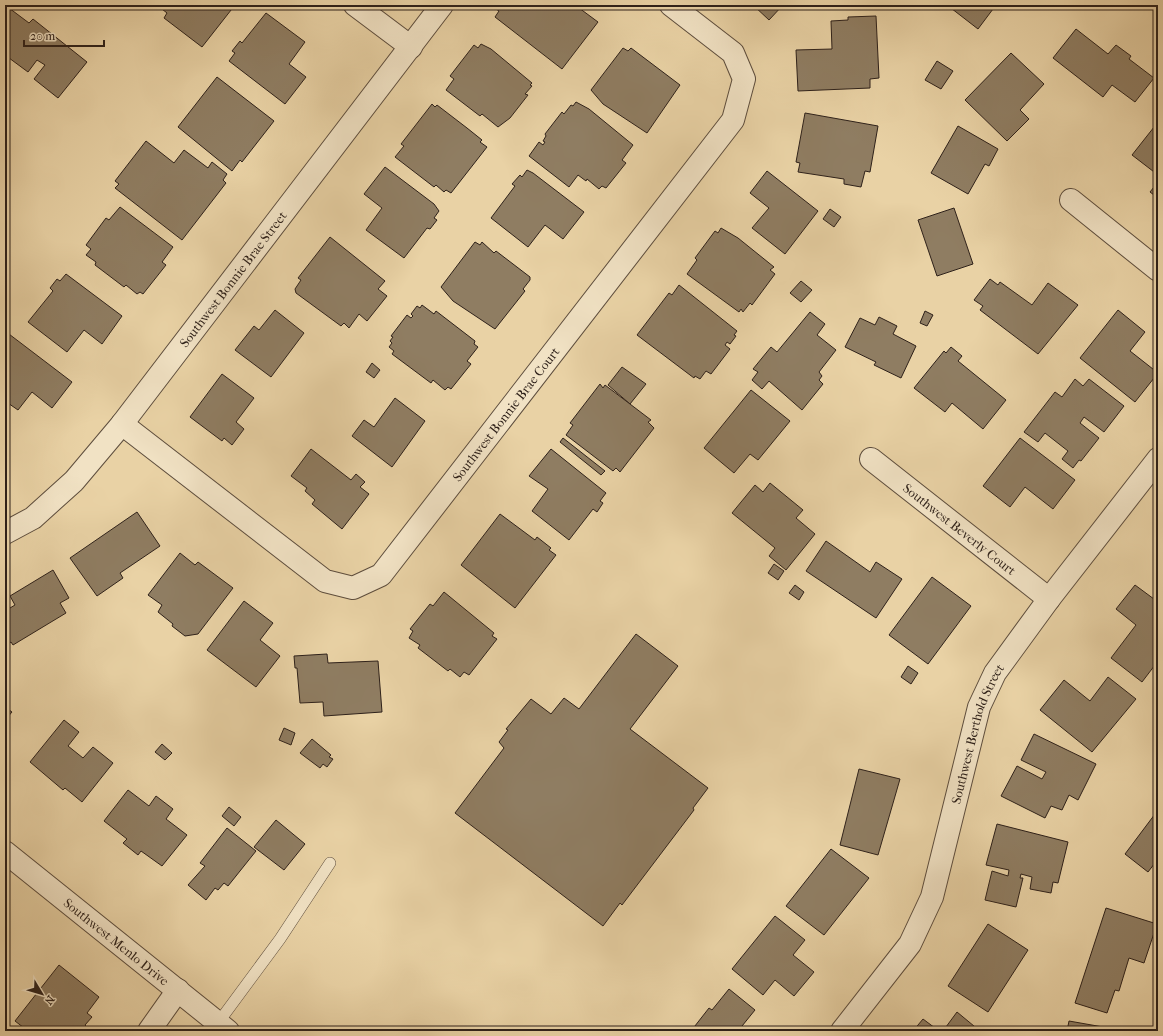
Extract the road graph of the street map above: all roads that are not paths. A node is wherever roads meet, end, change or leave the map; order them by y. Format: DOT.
graph roads {
  1 [pos="355,5"];
  2 [pos="442,5"];
  3 [pos="671,5"];
  4 [pos="411,46"];
  5 [pos="1072,200"];
  6 [pos="1158,270"];
  7 [pos="122,424"];
  8 [pos="871,459"];
  9 [pos="1158,459"];
  10 [pos="5,534"];
  11 [pos="1049,599"];
  12 [pos="5,852"];
  13 [pos="330,863"];
  14 [pos="178,990"];
  15 [pos="223,1027"];
  16 [pos="149,1031"];
  17 [pos="842,1031"];
  1 -- 4 [label="street"];
  2 -- 4 [label="street, Southwest Bonnie Brae Street"];
  3 -- 7 [label="street, Southwest Bonnie Brae Court"];
  4 -- 7 [label="street, Southwest Bonnie Brae Street"];
  5 -- 6 [label="street"];
  7 -- 10 [label="street, Southwest Bonnie Brae Street"];
  8 -- 11 [label="street, Southwest Beverly Court"];
  9 -- 11 [label="street, Southwest Berthold Street"];
  11 -- 17 [label="street, Southwest Berthold Street"];
  12 -- 14 [label="street, Southwest Menlo Drive"];
  13 -- 15 [label="lane"];
  14 -- 15 [label="street, Southwest Menlo Drive"];
  14 -- 16 [label="street"];
}
